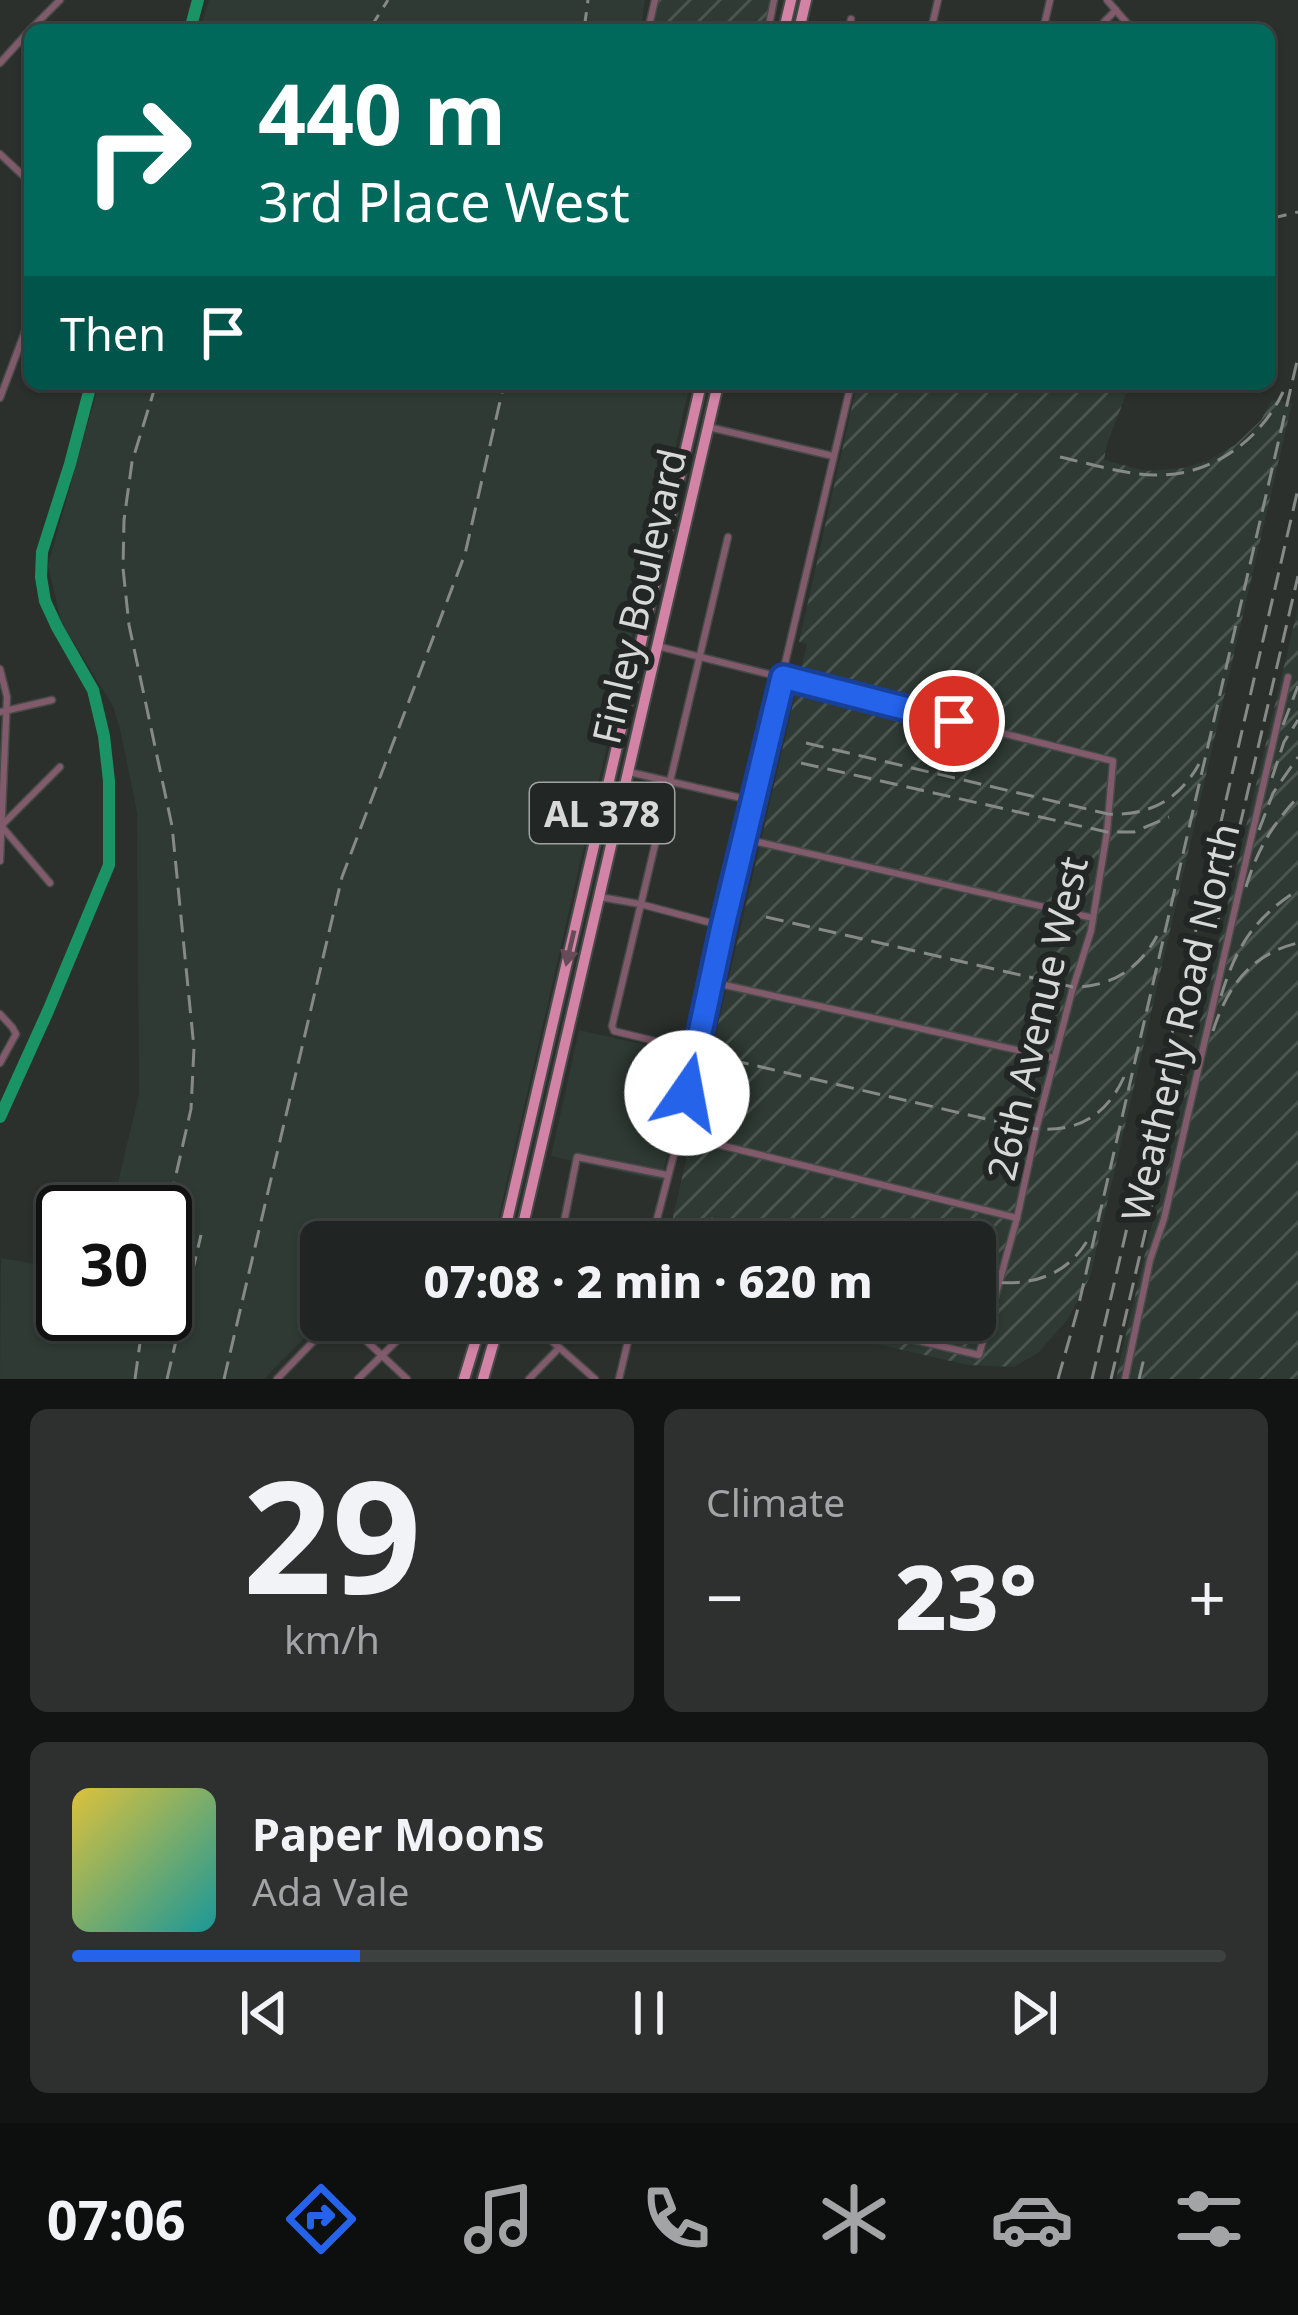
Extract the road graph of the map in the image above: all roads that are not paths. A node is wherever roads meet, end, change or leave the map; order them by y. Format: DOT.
graph roads {
  1 [pos="59,0"];
  2 [pos="1107,0"];
  3 [pos="1116,10"];
  4 [pos="851,19"];
  5 [pos="36,24"];
  6 [pos="850,24"];
  7 [pos="1103,24"];
  8 [pos="1128,24"];
  9 [pos="24,37"];
  10 [pos="0,63"];
  11 [pos="0,154"];
  12 [pos="24,176"];
  13 [pos="24,333"];
  14 [pos="700,390"];
  15 [pos="717,390"];
  16 [pos="850,390"];
  17 [pos="0,398"];
  18 [pos="692,425"];
  19 [pos="708,428"];
  20 [pos="834,456"];
  21 [pos="670,515"];
  22 [pos="687,515"];
  23 [pos="728,537"];
  24 [pos="641,642"];
  25 [pos="657,646"];
  26 [pos="698,656"];
  27 [pos="0,669"];
  28 [pos="783,677"];
  29 [pos="1288,677"];
  30 [pos="52,700"];
  31 [pos="3,711"];
  32 [pos="60,766"];
  33 [pos="612,767"];
  34 [pos="1,772"];
  35 [pos="629,772"];
  36 [pos="670,782"];
  37 [pos="754,801"];
  38 [pos="1,826"];
  39 [pos="746,839"];
  40 [pos="0,861"];
  41 [pos="50,883"];
  42 [pos="583,893"];
  43 [pos="600,897"];
  44 [pos="640,904"];
  45 [pos="1093,918"];
  46 [pos="723,926"];
  47 [pos="711,982"];
  48 [pos="0,1014"];
  49 [pos="696,1051"];
  50 [pos="1054,1059"];
  51 [pos="0,1063"];
  52 [pos="679,1135"];
  53 [pos="525,1144"];
  54 [pos="540,1147"];
  55 [pos="667,1175"];
  56 [pos="1017,1218"];
  57 [pos="507,1221"];
  58 [pos="524,1221"];
  59 [pos="564,1221"];
  60 [pos="656,1221"];
  61 [pos="996,1294"];
  62 [pos="314,1341"];
  63 [pos="367,1341"];
  64 [pos="398,1341"];
  65 [pos="476,1341"];
  66 [pos="494,1341"];
  67 [pos="551,1341"];
  68 [pos="628,1341"];
  69 [pos="919,1341"];
  70 [pos="983,1341"];
  71 [pos="559,1348"];
  72 [pos="383,1356"];
  73 [pos="277,1379"];
  74 [pos="358,1379"];
  75 [pos="406,1379"];
  76 [pos="464,1379"];
  77 [pos="482,1379"];
  78 [pos="529,1379"];
  79 [pos="595,1379"];
  80 [pos="619,1379"];
  81 [pos="1125,1379"];
  1 -- 5 [label="street"];
  2 -- 3 [label="street"];
  3 -- 7 [label="street"];
  3 -- 8 [label="street"];
  4 -- 6 [label="street"];
  9 -- 10 [label="street"];
  11 -- 12 [label="street"];
  13 -- 17 [label="street"];
  14 -- 18 [label="main road, Finley Boulevard / AL 378"];
  15 -- 19 [label="main road, Finley Boulevard / AL 378"];
  16 -- 20 [label="street"];
  18 -- 19 [label="main road"];
  18 -- 21 [label="main road, Finley Boulevard / AL 378"];
  19 -- 20 [label="street"];
  19 -- 22 [label="main road, Finley Boulevard / AL 378"];
  20 -- 28 [label="street"];
  21 -- 22 [label="main road"];
  21 -- 24 [label="main road, Finley Boulevard / AL 378"];
  22 -- 25 [label="main road, Finley Boulevard / AL 378"];
  23 -- 26 [label="street"];
  24 -- 25 [label="main road"];
  24 -- 33 [label="main road, Finley Boulevard / AL 378"];
  25 -- 26 [label="street"];
  25 -- 35 [label="main road, Finley Boulevard / AL 378"];
  26 -- 28 [label="street"];
  26 -- 36 [label="street"];
  27 -- 31 [label="street"];
  28 -- 37 [label="street"];
  28 -- 45 [label="street, 26th Avenue West"];
  29 -- 81 [label="street, Weatherly Road North"];
  30 -- 31 [label="street"];
  31 -- 34 [label="street"];
  32 -- 38 [label="street"];
  33 -- 35 [label="main road"];
  33 -- 42 [label="main road, Finley Boulevard / AL 378"];
  34 -- 38 [label="street"];
  35 -- 36 [label="street"];
  35 -- 43 [label="main road, Finley Boulevard / AL 378"];
  36 -- 37 [label="street"];
  36 -- 44 [label="street"];
  37 -- 39 [label="street"];
  38 -- 40 [label="street"];
  38 -- 41 [label="street"];
  39 -- 45 [label="street"];
  39 -- 46 [label="street"];
  42 -- 43 [label="main road"];
  42 -- 53 [label="main road, Finley Boulevard / AL 378, one-way"];
  43 -- 44 [label="street"];
  43 -- 54 [label="main road, Finley Boulevard / AL 378"];
  44 -- 46 [label="street"];
  44 -- 49 [label="street"];
  45 -- 50 [label="street, 26th Avenue West"];
  46 -- 47 [label="street"];
  47 -- 49 [label="street"];
  47 -- 50 [label="street"];
  48 -- 51 [label="street"];
  49 -- 52 [label="street"];
  50 -- 56 [label="street, 26th Avenue West"];
  52 -- 55 [label="street"];
  52 -- 56 [label="street"];
  53 -- 54 [label="main road"];
  53 -- 57 [label="main road, Finley Boulevard / AL 378"];
  54 -- 58 [label="main road, Finley Boulevard / AL 378"];
  55 -- 59 [label="street"];
  55 -- 60 [label="street"];
  56 -- 61 [label="street, 26th Avenue West"];
  62 -- 73 [label="street"];
  63 -- 72 [label="street"];
  64 -- 72 [label="street"];
  65 -- 76 [label="main road"];
  66 -- 77 [label="main road"];
  67 -- 71 [label="street"];
  68 -- 80 [label="street"];
  69 -- 70 [label="street, 26th Avenue West"];
  71 -- 78 [label="street"];
  71 -- 79 [label="street"];
  72 -- 74 [label="street"];
  72 -- 75 [label="street"];
}
